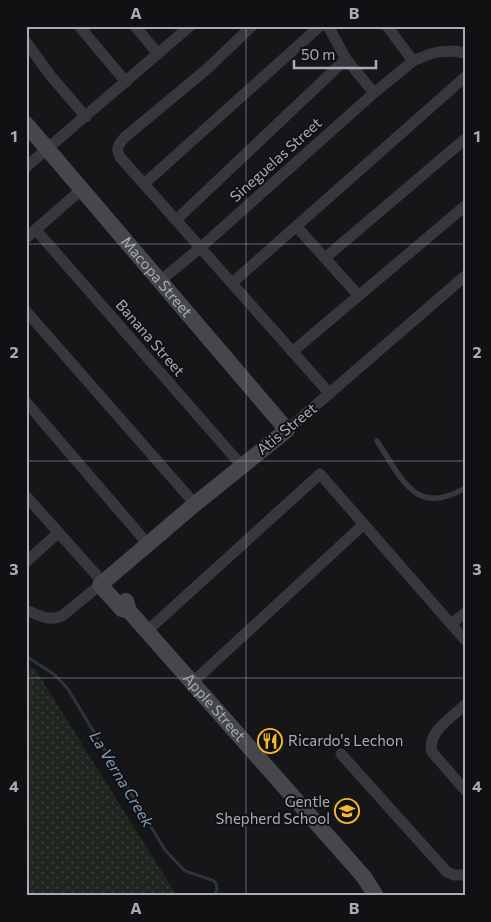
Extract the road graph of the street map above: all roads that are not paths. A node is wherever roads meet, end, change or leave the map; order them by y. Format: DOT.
graph roads {
  1 [pos="79,26"];
  2 [pos="135,26"];
  3 [pos="189,26"];
  4 [pos="252,26"];
  5 [pos="320,26"];
  6 [pos="328,26"];
  7 [pos="387,26"];
  8 [pos="26,42"];
  9 [pos="465,53"];
  10 [pos="158,54"];
  11 [pos="346,59"];
  12 [pos="413,61"];
  13 [pos="465,78"];
  14 [pos="126,82"];
  15 [pos="374,93"];
  16 [pos="86,117"];
  17 [pos="26,124"];
  18 [pos="465,139"];
  19 [pos="47,149"];
  20 [pos="26,167"];
  21 [pos="144,184"];
  22 [pos="82,189"];
  23 [pos="465,206"];
  24 [pos="176,220"];
  25 [pos="296,226"];
  26 [pos="36,230"];
  27 [pos="26,238"];
  28 [pos="200,248"];
  29 [pos="324,258"];
  30 [pos="465,276"];
  31 [pos="160,281"];
  32 [pos="232,283"];
  33 [pos="359,296"];
  34 [pos="26,311"];
  35 [pos="292,352"];
  36 [pos="330,394"];
  37 [pos="26,402"];
  38 [pos="287,430"];
  39 [pos="377,441"];
  40 [pos="242,466"];
  41 [pos="465,488"];
  42 [pos="26,496"];
  43 [pos="195,504"];
  44 [pos="364,524"];
  45 [pos="58,533"];
  46 [pos="147,543"];
  47 [pos="26,562"];
  48 [pos="102,581"];
  49 [pos="26,610"];
  50 [pos="465,613"];
  51 [pos="451,624"];
  52 [pos="147,631"];
  53 [pos="465,640"];
  54 [pos="193,682"];
  55 [pos="465,705"];
  56 [pos="341,754"];
  57 [pos="465,790"];
  58 [pos="465,874"];
  59 [pos="376,896"];
  1 -- 14 [label="street"];
  2 -- 10 [label="street"];
  3 -- 10 [label="street"];
  4 -- 21 [label="street"];
  5 -- 21 [label="street"];
  6 -- 11 [label="street"];
  7 -- 12 [label="street"];
  8 -- 16 [label="street"];
  9 -- 12 [label="street, Sineguelas Street"];
  10 -- 14 [label="street"];
  11 -- 15 [label="street"];
  11 -- 24 [label="street"];
  12 -- 15 [label="street, Sineguelas Street"];
  13 -- 25 [label="street"];
  14 -- 16 [label="street"];
  15 -- 28 [label="street, Sineguelas Street"];
  16 -- 19 [label="street"];
  17 -- 19 [label="street, Macopa Street"];
  18 -- 29 [label="street"];
  19 -- 20 [label="street"];
  19 -- 22 [label="street, Macopa Street"];
  21 -- 24 [label="street"];
  22 -- 26 [label="street"];
  22 -- 31 [label="street, Macopa Street"];
  23 -- 33 [label="street"];
  24 -- 28 [label="street"];
  25 -- 29 [label="street"];
  25 -- 32 [label="street"];
  26 -- 27 [label="street"];
  26 -- 40 [label="street, Banana Street"];
  28 -- 31 [label="street, Sineguelas Street"];
  28 -- 32 [label="street"];
  29 -- 33 [label="street"];
  30 -- 36 [label="street, Atis Street"];
  31 -- 38 [label="street, Macopa Street"];
  32 -- 35 [label="street"];
  33 -- 35 [label="street"];
  34 -- 43 [label="street"];
  35 -- 36 [label="street"];
  36 -- 38 [label="street, Atis Street"];
  37 -- 46 [label="street"];
  38 -- 40 [label="street, Atis Street"];
  39 -- 41 [label="lane"];
  40 -- 43 [label="street, Atis Street"];
  42 -- 45 [label="street, Apple Street"];
  43 -- 46 [label="street, Atis Street"];
  44 -- 51 [label="street"];
  44 -- 52 [label="street"];
  44 -- 54 [label="street"];
  45 -- 47 [label="street"];
  45 -- 48 [label="street, Apple Street"];
  46 -- 48 [label="street, Atis Street"];
  48 -- 49 [label="street"];
  48 -- 52 [label="street, Apple Street"];
  50 -- 51 [label="street"];
  51 -- 53 [label="street"];
  52 -- 54 [label="street, Apple Street"];
  54 -- 59 [label="street, Apple Street"];
  55 -- 57 [label="street"];
  56 -- 58 [label="street"];
}
